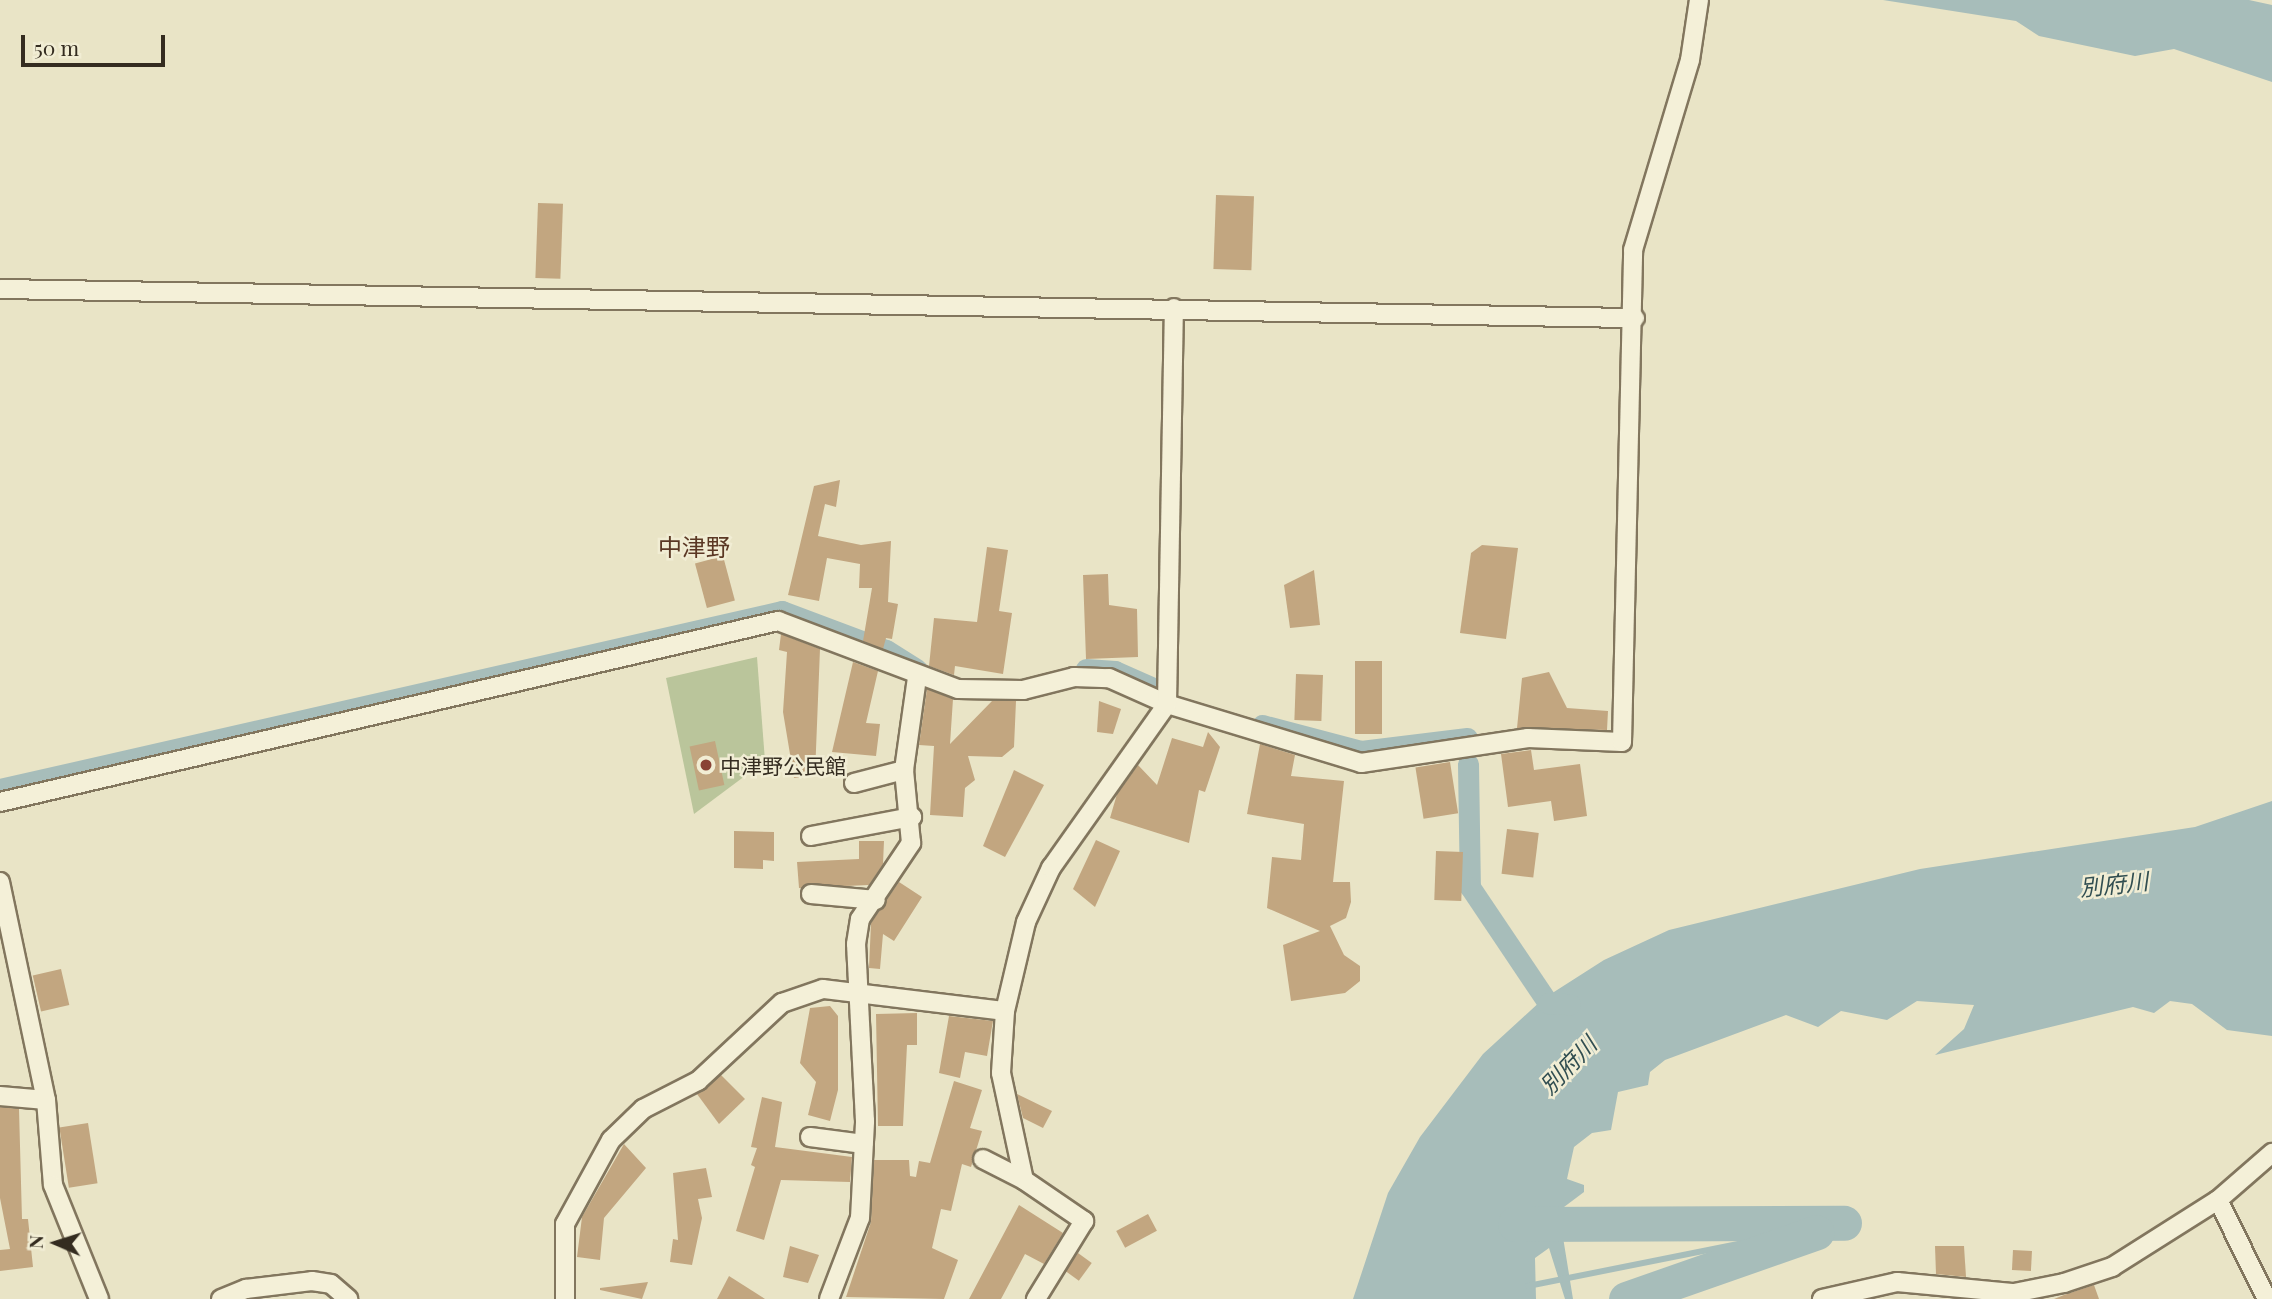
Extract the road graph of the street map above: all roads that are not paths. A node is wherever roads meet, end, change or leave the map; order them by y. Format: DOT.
graph roads {
  1 [pos="1698,6"];
  2 [pos="0,289"];
  3 [pos="1174,308"];
  4 [pos="1634,318"];
  5 [pos="917,677"];
  6 [pos="1167,704"];
  7 [pos="904,770"];
  8 [pos="854,783"];
  9 [pos="0,802"];
  10 [pos="912,817"];
  11 [pos="811,836"];
  12 [pos="0,882"];
  13 [pos="811,894"];
  14 [pos="876,900"];
  15 [pos="858,993"];
  16 [pos="1005,1011"];
  17 [pos="0,1097"];
  18 [pos="46,1100"];
  19 [pos="810,1138"];
  20 [pos="864,1144"];
  21 [pos="2272,1153"];
  22 [pos="983,1159"];
  23 [pos="1024,1180"];
  24 [pos="2218,1200"];
  25 [pos="99,1299"];
  26 [pos="221,1299"];
  27 [pos="348,1299"];
  28 [pos="565,1299"];
  29 [pos="829,1299"];
  30 [pos="1036,1299"];
  31 [pos="1822,1299"];
  32 [pos="2267,1299"];
  1 -- 4 [label="street"];
  2 -- 3 [label="street"];
  3 -- 4 [label="street"];
  3 -- 6 [label="street"];
  4 -- 6 [label="street"];
  5 -- 6 [label="street"];
  5 -- 7 [label="street"];
  5 -- 9 [label="street"];
  6 -- 16 [label="street"];
  7 -- 8 [label="street"];
  7 -- 10 [label="street"];
  10 -- 11 [label="street"];
  10 -- 14 [label="street"];
  12 -- 18 [label="street"];
  13 -- 14 [label="street"];
  14 -- 15 [label="street"];
  15 -- 16 [label="street"];
  15 -- 20 [label="street"];
  15 -- 28 [label="street"];
  16 -- 23 [label="street"];
  17 -- 18 [label="street"];
  18 -- 25 [label="street"];
  19 -- 20 [label="street"];
  20 -- 29 [label="street"];
  21 -- 24 [label="street"];
  22 -- 23 [label="street"];
  23 -- 30 [label="street"];
  24 -- 31 [label="street"];
  24 -- 32 [label="street"];
  26 -- 27 [label="street"];
}
